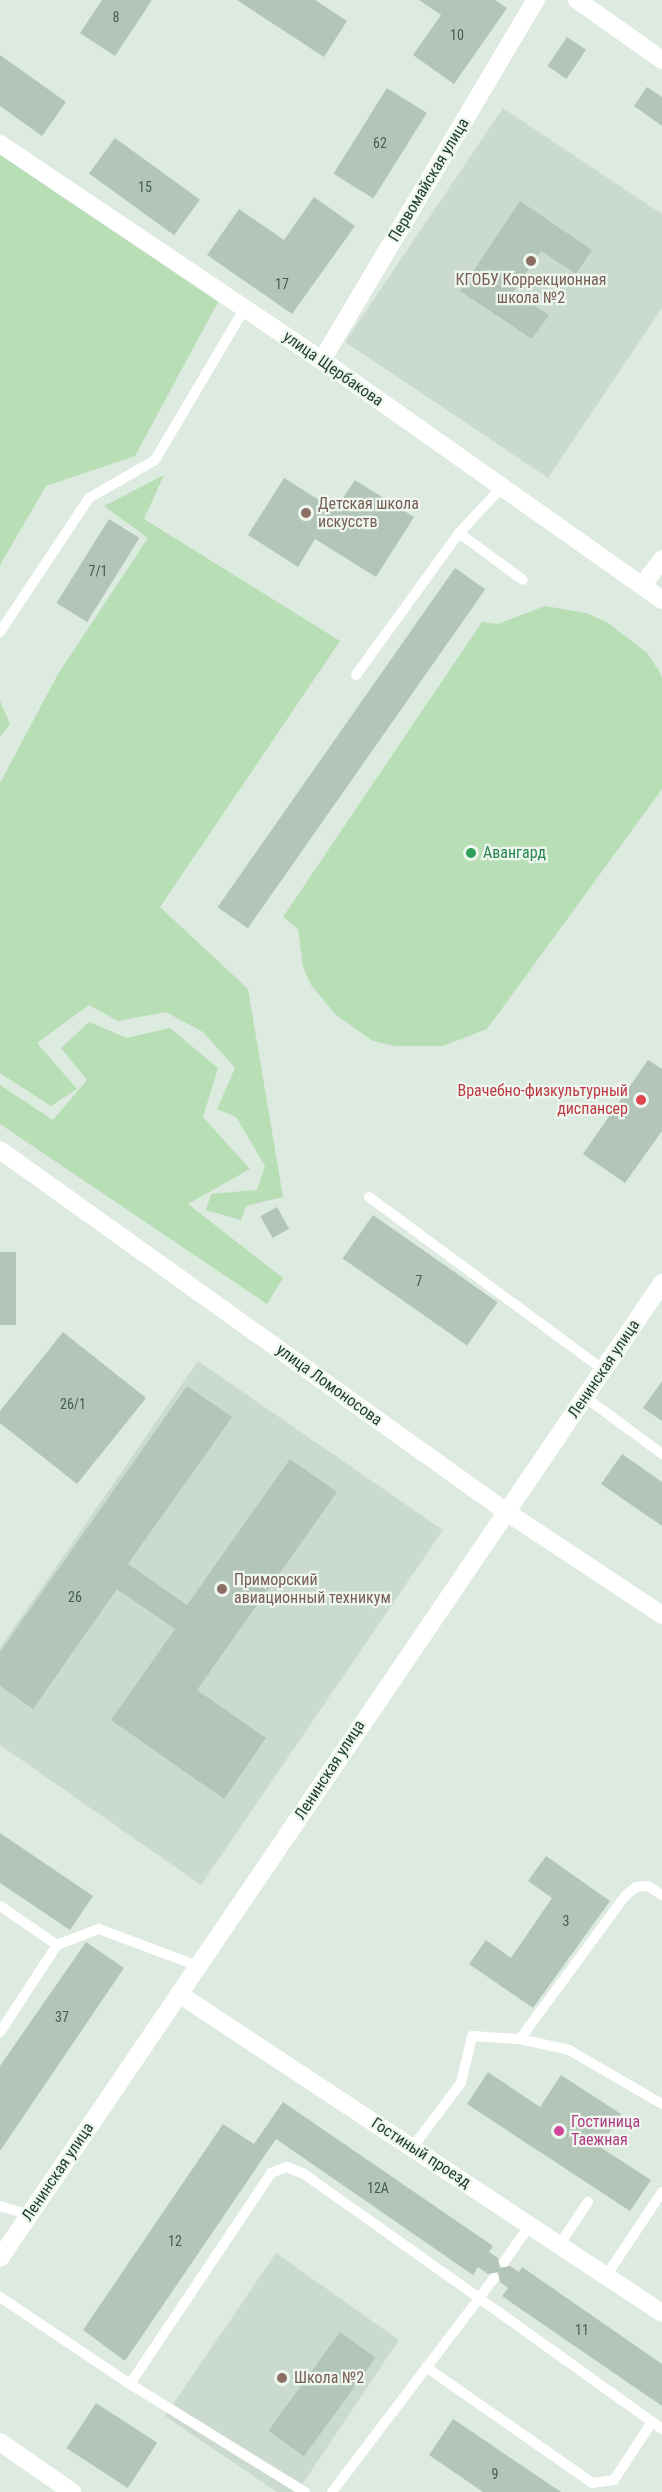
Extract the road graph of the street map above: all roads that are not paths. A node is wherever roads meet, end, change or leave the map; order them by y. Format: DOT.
graph roads {
  1 [pos="536,0"];
  2 [pos="577,0"];
  3 [pos="662,60"];
  4 [pos="0,144"];
  5 [pos="245,308"];
  6 [pos="322,360"];
  7 [pos="501,488"];
  8 [pos="459,533"];
  9 [pos="662,559"];
  10 [pos="522,580"];
  11 [pos="642,586"];
  12 [pos="662,600"];
  13 [pos="0,632"];
  14 [pos="356,675"];
  15 [pos="0,1150"];
  16 [pos="369,1197"];
  17 [pos="662,1283"];
  18 [pos="604,1370"];
  19 [pos="585,1397"];
  20 [pos="662,1454"];
  21 [pos="508,1513"];
  22 [pos="662,1615"];
  23 [pos="662,1896"];
  24 [pos="0,1906"];
  25 [pos="57,1945"];
  26 [pos="198,1966"];
  27 [pos="179,1994"];
  28 [pos="0,2032"];
  29 [pos="520,2039"];
  30 [pos="662,2104"];
  31 [pos="412,2148"];
  32 [pos="662,2192"];
  33 [pos="588,2202"];
  34 [pos="0,2206"];
  35 [pos="29,2215"];
  36 [pos="530,2225"];
  37 [pos="559,2245"];
  38 [pos="0,2258"];
  39 [pos="504,2262"];
  40 [pos="606,2276"];
  41 [pos="494,2278"];
  42 [pos="0,2297"];
  43 [pos="479,2298"];
  44 [pos="662,2313"];
  45 [pos="426,2367"];
  46 [pos="130,2384"];
  47 [pos="657,2425"];
  48 [pos="0,2442"];
  49 [pos="72,2492"];
  50 [pos="305,2492"];
  51 [pos="332,2492"];
  1 -- 6 [label="main road, Первомайская улица"];
  2 -- 3 [label="main road"];
  4 -- 5 [label="main road, улица Щербакова"];
  5 -- 6 [label="main road, улица Щербакова"];
  5 -- 13 [label="lane"];
  6 -- 7 [label="main road, улица Щербакова"];
  7 -- 8 [label="lane"];
  7 -- 11 [label="main road, улица Щербакова"];
  8 -- 10 [label="lane"];
  8 -- 14 [label="lane"];
  9 -- 11 [label="main road"];
  11 -- 12 [label="main road, улица Щербакова"];
  15 -- 21 [label="main road, улица Ломоносова"];
  16 -- 18 [label="lane"];
  17 -- 18 [label="main road, Ленинская улица"];
  18 -- 19 [label="main road, Ленинская улица"];
  19 -- 20 [label="lane"];
  19 -- 21 [label="main road, Ленинская улица"];
  21 -- 22 [label="main road, улица Ломоносова"];
  21 -- 26 [label="main road, Ленинская улица"];
  23 -- 29 [label="lane"];
  24 -- 25 [label="lane"];
  25 -- 26 [label="lane"];
  25 -- 28 [label="lane"];
  26 -- 27 [label="main road, Ленинская улица"];
  27 -- 31 [label="main road, Гостиный проезд"];
  27 -- 35 [label="main road, Ленинская улица"];
  29 -- 30 [label="lane"];
  29 -- 31 [label="lane"];
  31 -- 36 [label="main road, Гостиный проезд"];
  32 -- 40 [label="lane"];
  33 -- 37 [label="lane"];
  34 -- 35 [label="lane"];
  35 -- 38 [label="main road, Ленинская улица"];
  36 -- 37 [label="main road, Гостиный проезд"];
  36 -- 39 [label="lane"];
  37 -- 40 [label="main road, Гостиный проезд"];
  40 -- 44 [label="main road, Гостиный проезд"];
  41 -- 43 [label="lane"];
  42 -- 46 [label="lane"];
  43 -- 45 [label="lane"];
  43 -- 46 [label="lane"];
  43 -- 47 [label="lane"];
  45 -- 47 [label="lane"];
  45 -- 51 [label="lane"];
  46 -- 50 [label="lane"];
  48 -- 49 [label="main road"];
}
